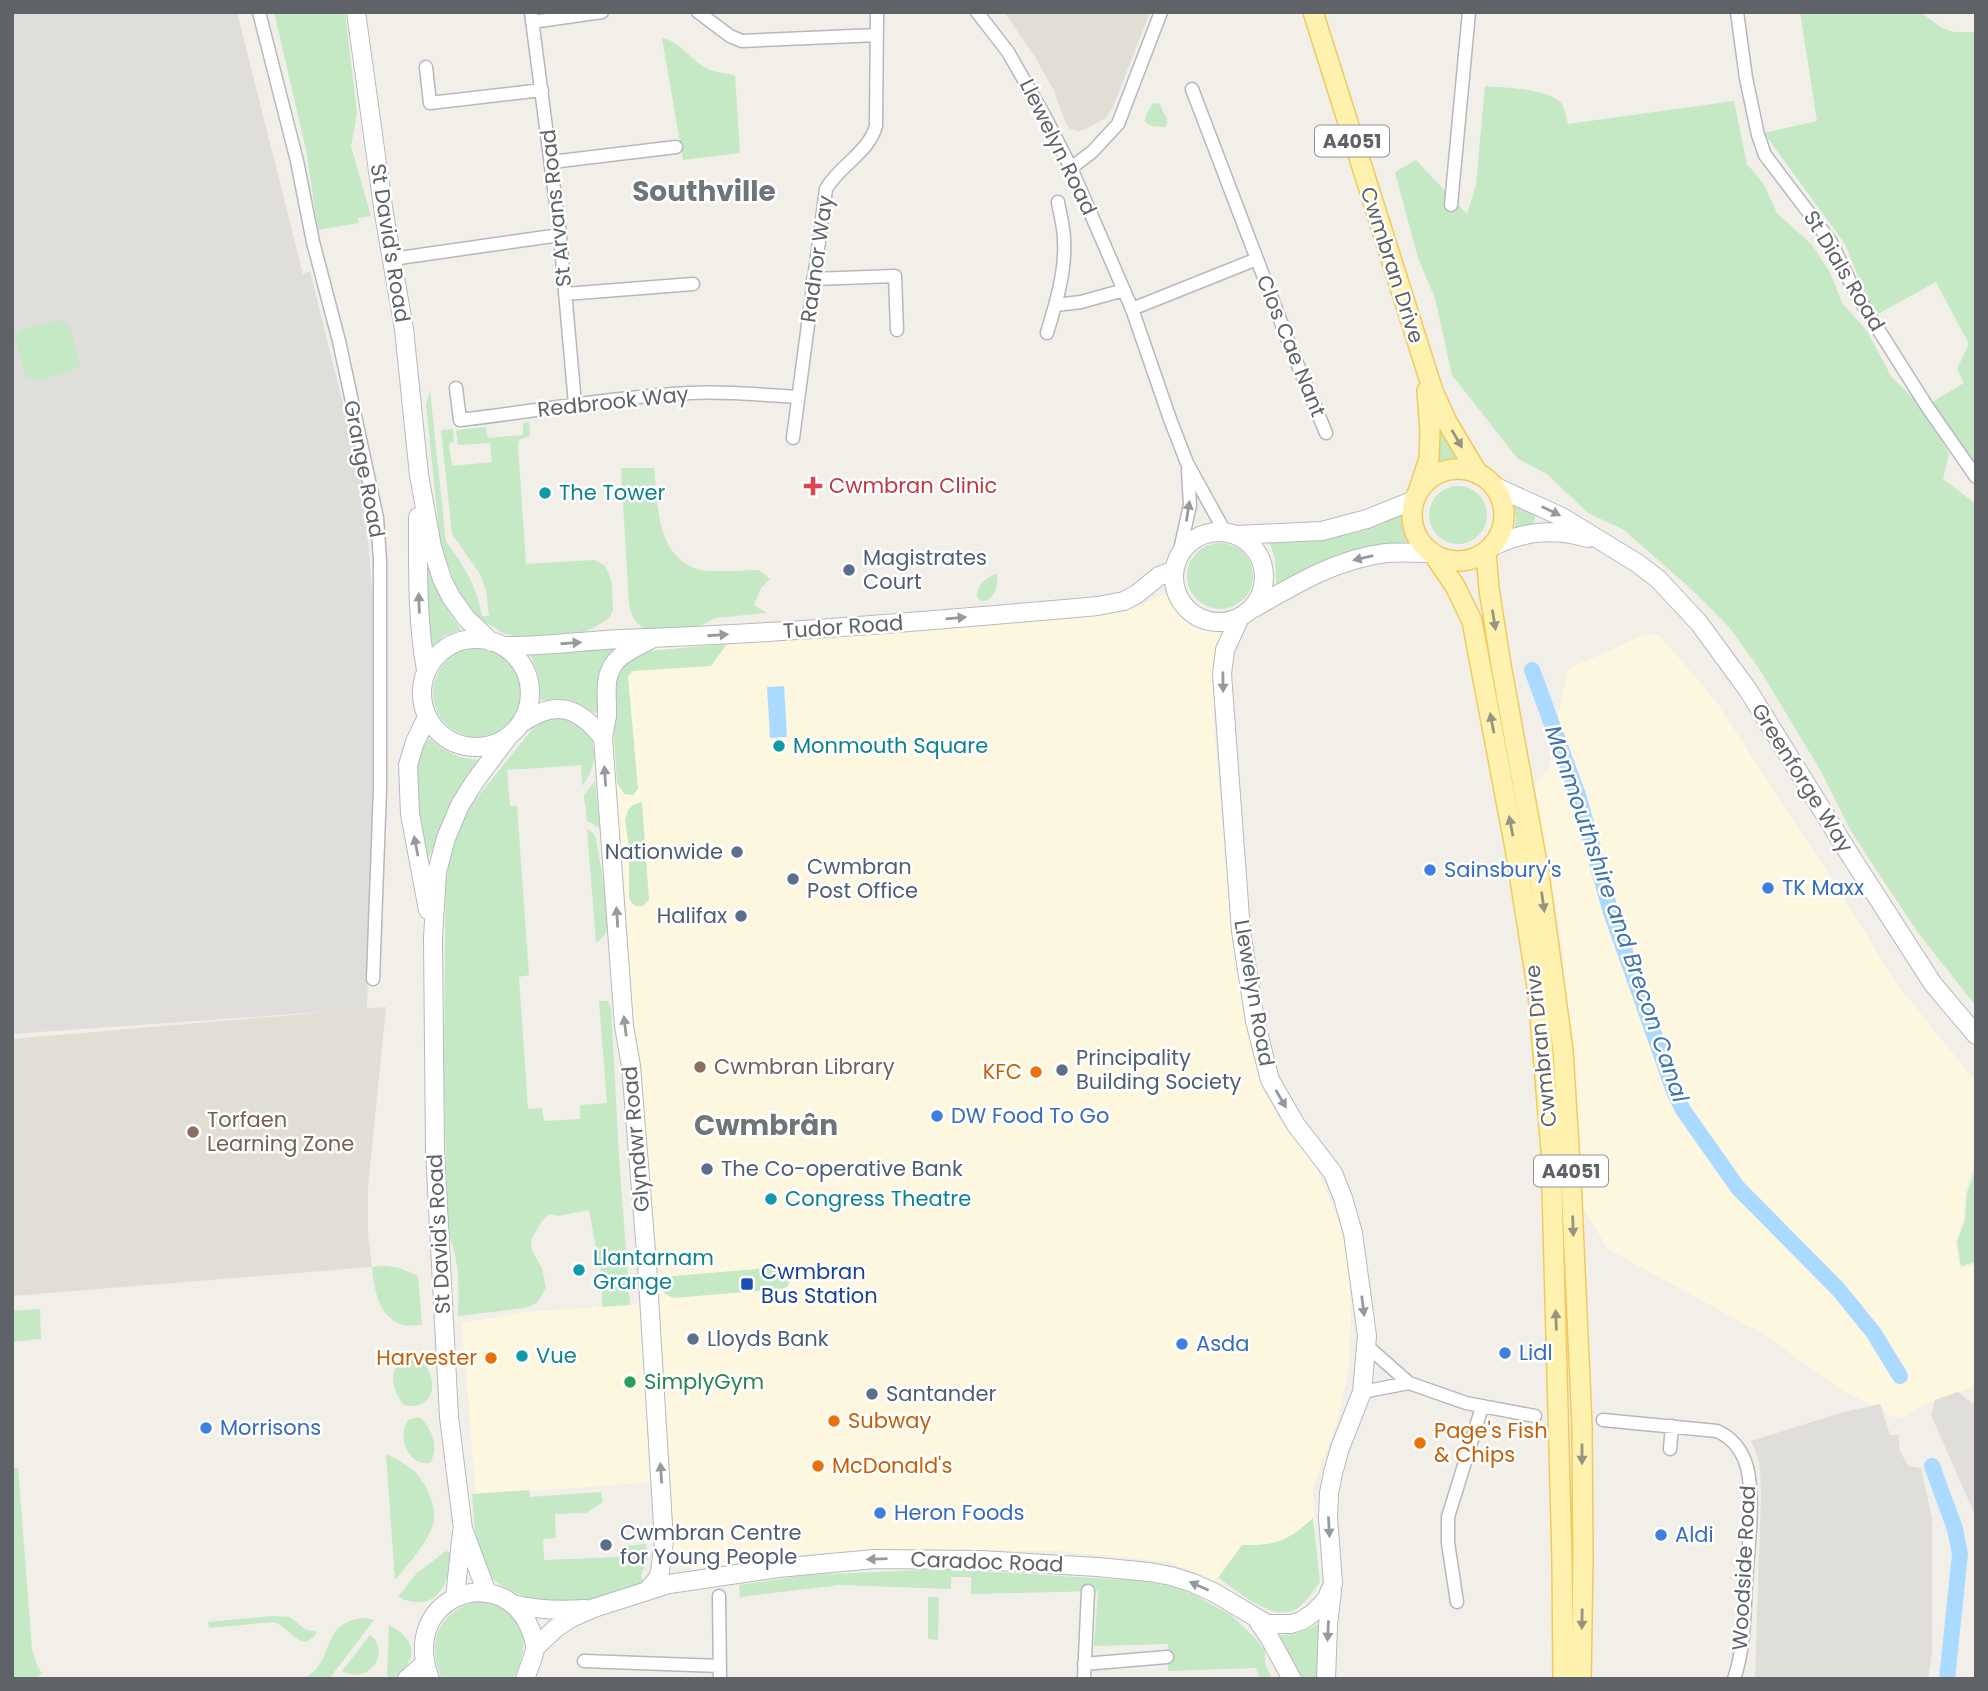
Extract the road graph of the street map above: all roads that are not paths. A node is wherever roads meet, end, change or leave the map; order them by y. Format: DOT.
graph roads {
  1 [pos="259,12"];
  2 [pos="356,12"];
  3 [pos="602,12"];
  4 [pos="698,12"];
  5 [pos="877,12"];
  6 [pos="977,12"];
  7 [pos="1161,12"];
  8 [pos="1313,12"];
  9 [pos="1469,12"];
  10 [pos="1737,12"];
  11 [pos="532,17"];
  12 [pos="877,36"];
  13 [pos="426,67"];
  14 [pos="1192,89"];
  15 [pos="542,90"];
  16 [pos="676,147"];
  17 [pos="551,162"];
  18 [pos="1071,168"];
  19 [pos="1058,202"];
  20 [pos="1451,205"];
  21 [pos="560,235"];
  22 [pos="392,259"];
  23 [pos="1257,260"];
  24 [pos="813,279"];
  25 [pos="693,284"];
  26 [pos="1124,290"];
  27 [pos="565,294"];
  28 [pos="1056,305"];
  29 [pos="1132,309"];
  30 [pos="897,330"];
  31 [pos="1047,333"];
  32 [pos="1421,358"];
  33 [pos="456,388"];
  34 [pos="798,397"];
  35 [pos="575,404"];
  36 [pos="1326,433"];
  37 [pos="793,438"];
  38 [pos="1187,463"];
  39 [pos="419,475"];
  40 [pos="1976,477"];
  41 [pos="1486,480"];
  42 [pos="1417,495"];
  43 [pos="1231,533"];
  44 [pos="1605,543"];
  45 [pos="1490,549"];
  46 [pos="1432,554"];
  47 [pos="1176,565"];
  48 [pos="1244,614"];
  49 [pos="650,640"];
  50 [pos="497,644"];
  51 [pos="426,670"];
  52 [pos="427,717"];
  53 [pos="514,731"];
  54 [pos="603,738"];
  55 [pos="433,938"];
  56 [pos="373,979"];
  57 [pos="1976,1035"];
  58 [pos="1367,1346"];
  59 [pos="1409,1383"];
  60 [pos="1362,1392"];
  61 [pos="1482,1407"];
  62 [pos="1535,1416"];
  63 [pos="1603,1420"];
  64 [pos="1672,1426"];
  65 [pos="1670,1449"];
  66 [pos="463,1529"];
  67 [pos="664,1541"];
  68 [pos="705,1578"];
  69 [pos="1333,1584"];
  70 [pos="648,1591"];
  71 [pos="1088,1591"];
  72 [pos="487,1594"];
  73 [pos="719,1596"];
  74 [pos="455,1597"];
  75 [pos="1457,1602"];
  76 [pos="512,1604"];
  77 [pos="594,1608"];
  78 [pos="1258,1620"];
  79 [pos="535,1648"];
  80 [pos="1167,1657"];
  81 [pos="584,1661"];
  82 [pos="1084,1664"];
  83 [pos="427,1671"];
  84 [pos="720,1673"];
  85 [pos="407,1679"];
  86 [pos="525,1679"];
  87 [pos="1084,1679"];
  88 [pos="1293,1679"];
  89 [pos="1326,1679"];
  90 [pos="1563,1679"];
  91 [pos="1581,1679"];
  92 [pos="1734,1679"];
  1 -- 56 [label="street, Grange Road"];
  2 -- 22 [label="street, St David's Road"];
  3 -- 11 [label="street"];
  4 -- 12 [label="street"];
  5 -- 12 [label="street, Radnor Way"];
  6 -- 18 [label="street, Llewelyn Road"];
  7 -- 18 [label="street"];
  8 -- 32 [label="main road, Cwmbran Drive / A4051"];
  9 -- 20 [label="street"];
  10 -- 40 [label="street, St Dials Road"];
  11 -- 15 [label="street, St Arvans Road"];
  12 -- 24 [label="street, Radnor Way"];
  13 -- 15 [label="street"];
  14 -- 23 [label="street, Clos Cae Nant"];
  15 -- 17 [label="street, St Arvans Road"];
  16 -- 17 [label="street"];
  17 -- 21 [label="street, St Arvans Road"];
  18 -- 26 [label="street, Llewelyn Road"];
  19 -- 28 [label="street, Llewelyn Road"];
  21 -- 22 [label="street"];
  21 -- 27 [label="street, St Arvans Road"];
  22 -- 39 [label="street, St David's Road"];
  23 -- 29 [label="street, Clos Cae Nant"];
  23 -- 36 [label="street, Clos Cae Nant"];
  24 -- 30 [label="street"];
  24 -- 34 [label="street, Radnor Way"];
  25 -- 27 [label="street"];
  26 -- 28 [label="street"];
  26 -- 29 [label="street, Llewelyn Road"];
  27 -- 35 [label="street, St Arvans Road"];
  28 -- 31 [label="street, Llewelyn Road"];
  29 -- 38 [label="street, Llewelyn Road"];
  32 -- 41 [label="main road, A4051, one-way"];
  32 -- 42 [label="main road, A4051"];
  33 -- 35 [label="street, Redbrook Way"];
  34 -- 35 [label="street, Redbrook Way"];
  34 -- 37 [label="street, Radnor Way"];
  38 -- 43 [label="street, Llewelyn Road"];
  47 -- 38 [label="street, Llewelyn Road, one-way"];
  39 -- 50 [label="street, St David's Road"];
  51 -- 39 [label="street, St David's Road, one-way"];
  41 -- 42 [label="main road"];
  41 -- 44 [label="street, Greenforge Way, one-way"];
  41 -- 45 [label="main road"];
  42 -- 43 [label="street"];
  42 -- 46 [label="main road"];
  43 -- 47 [label="street"];
  43 -- 48 [label="street"];
  44 -- 45 [label="street, Greenforge Way"];
  44 -- 57 [label="street, Greenforge Way"];
  45 -- 46 [label="main road"];
  45 -- 91 [label="main road, Cwmbran Drive / A4051, one-way"];
  46 -- 48 [label="street, one-way"];
  90 -- 46 [label="main road, Cwmbran Drive / A4051, one-way"];
  47 -- 48 [label="street"];
  49 -- 47 [label="street, Tudor Road, one-way"];
  48 -- 58 [label="street, Llewelyn Road, one-way"];
  50 -- 49 [label="street, Tudor Road, one-way"];
  49 -- 54 [label="street, Glyndwr Road"];
  50 -- 51 [label="street"];
  50 -- 53 [label="street, St David's Road"];
  51 -- 52 [label="street, St David's Road"];
  52 -- 53 [label="street"];
  55 -- 52 [label="street, St David's Road, one-way"];
  53 -- 54 [label="street"];
  53 -- 55 [label="street, St David's Road"];
  67 -- 54 [label="street, Glyndwr Road, one-way"];
  55 -- 66 [label="street, St David's Road"];
  58 -- 59 [label="street"];
  58 -- 60 [label="street, Llewelyn Road"];
  59 -- 60 [label="street"];
  59 -- 61 [label="street"];
  60 -- 69 [label="street, Llewelyn Road, one-way"];
  61 -- 62 [label="street"];
  61 -- 75 [label="street"];
  63 -- 64 [label="street, Woodside Road"];
  64 -- 65 [label="street"];
  64 -- 92 [label="street, Woodside Road"];
  66 -- 72 [label="street, St David's Road"];
  66 -- 74 [label="street, St David's Road"];
  67 -- 68 [label="street, Caradoc Road"];
  67 -- 70 [label="street"];
  68 -- 70 [label="street, Caradoc Road"];
  78 -- 68 [label="street, Caradoc Road, one-way"];
  69 -- 78 [label="street"];
  69 -- 89 [label="street, Llewelyn Road, one-way"];
  70 -- 77 [label="street, Caradoc Road"];
  71 -- 82 [label="street"];
  72 -- 74 [label="street"];
  72 -- 76 [label="street"];
  73 -- 84 [label="street"];
  74 -- 83 [label="street"];
  76 -- 77 [label="street, Caradoc Road"];
  76 -- 79 [label="street"];
  77 -- 79 [label="street, Caradoc Road"];
  78 -- 88 [label="street"];
  79 -- 86 [label="street"];
  80 -- 82 [label="street"];
  81 -- 84 [label="street"];
  82 -- 87 [label="street"];
  83 -- 85 [label="street"];
}
